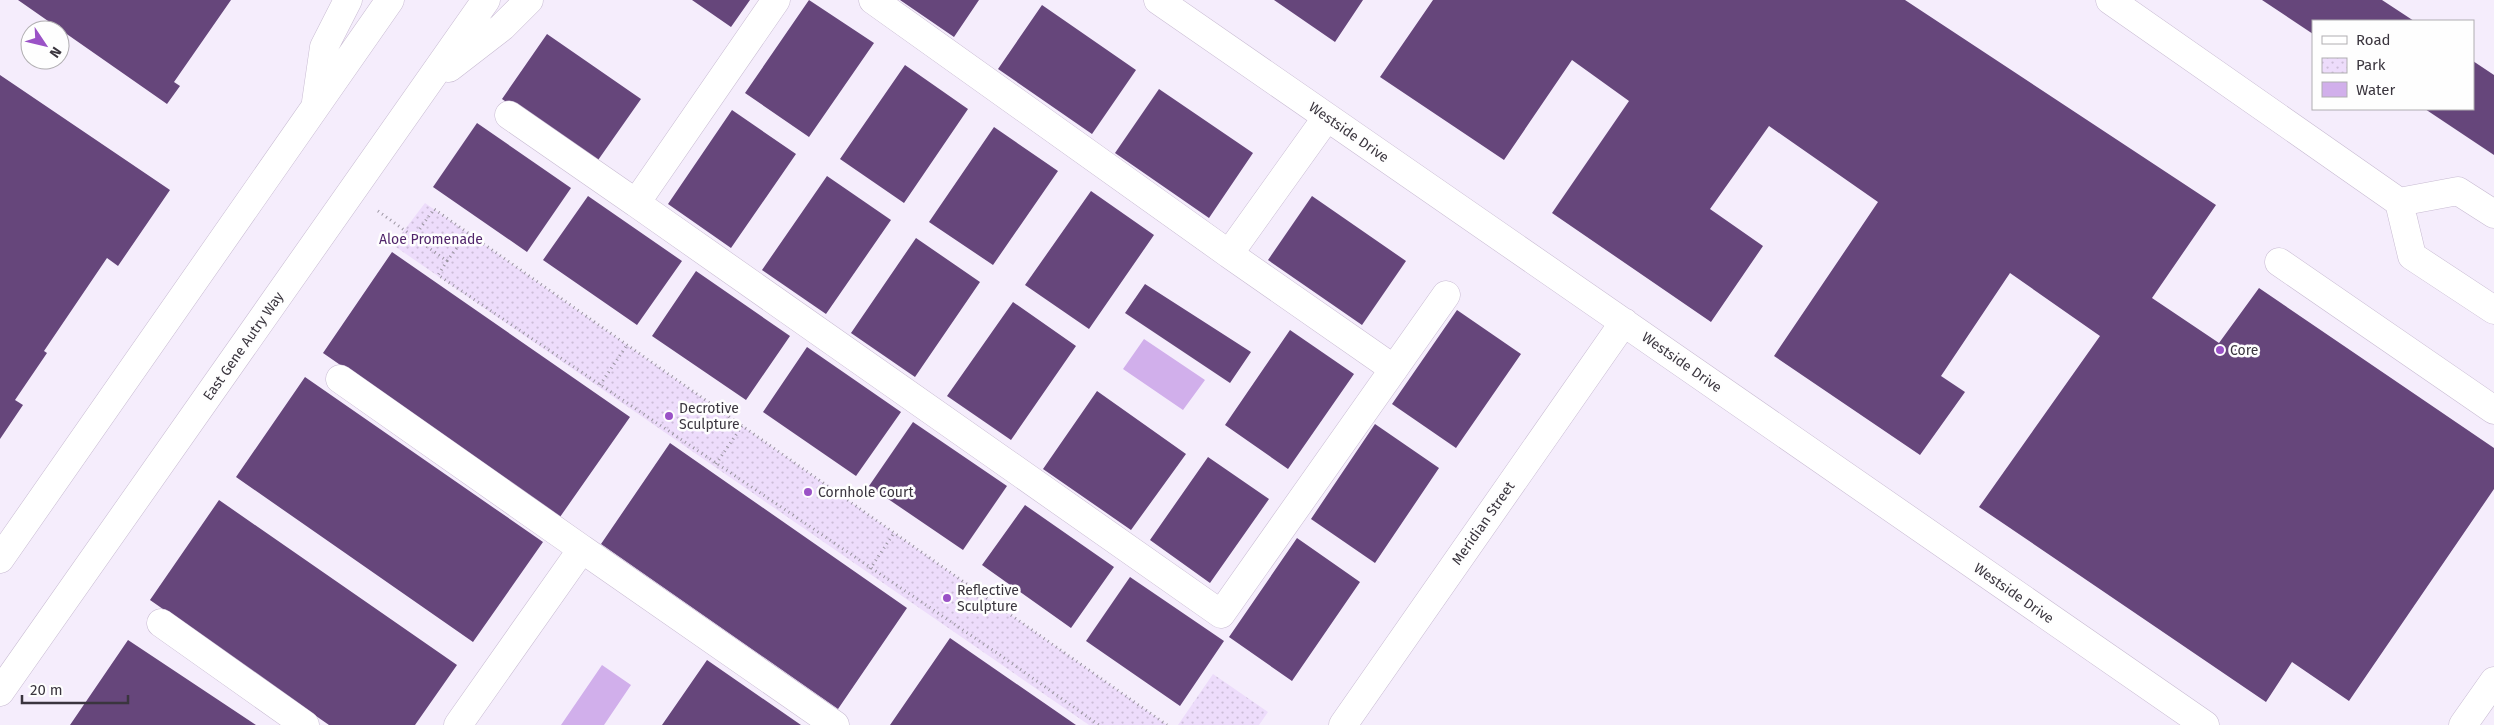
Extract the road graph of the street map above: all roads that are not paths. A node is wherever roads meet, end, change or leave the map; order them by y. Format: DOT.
graph roads {
  1 [pos="348,0"];
  2 [pos="390,0"];
  3 [pos="486,0"];
  4 [pos="530,0"];
  5 [pos="776,0"];
  6 [pos="873,0"];
  7 [pos="1158,0"];
  8 [pos="2110,0"];
  9 [pos="426,86"];
  10 [pos="316,107"];
  11 [pos="509,115"];
  12 [pos="1327,117"];
  13 [pos="2399,202"];
  14 [pos="636,203"];
  15 [pos="2494,214"];
  16 [pos="1229,254"];
  17 [pos="2279,262"];
  18 [pos="1446,295"];
  19 [pos="2494,310"];
  20 [pos="1624,322"];
  21 [pos="1394,369"];
  22 [pos="340,379"];
  23 [pos="2494,410"];
  24 [pos="582,549"];
  25 [pos="0,559"];
  26 [pos="161,623"];
  27 [pos="2494,681"];
  28 [pos="0,692"];
  29 [pos="305,725"];
  30 [pos="458,725"];
  31 [pos="835,725"];
  32 [pos="1343,725"];
  33 [pos="2205,725"];
  34 [pos="2463,725"];
  1 -- 10 [label="street"];
  2 -- 10 [label="street"];
  3 -- 9 [label="street, East Gene Autry Way"];
  4 -- 9 [label="street"];
  5 -- 14 [label="street"];
  6 -- 16 [label="street"];
  7 -- 12 [label="street, Westside Drive"];
  8 -- 13 [label="street"];
  9 -- 28 [label="street, East Gene Autry Way"];
  10 -- 25 [label="street"];
  11 -- 14 [label="street"];
  12 -- 16 [label="street"];
  12 -- 20 [label="street, Westside Drive"];
  13 -- 15 [label="street"];
  13 -- 19 [label="street"];
  14 -- 21 [label="street"];
  16 -- 21 [label="street"];
  17 -- 23 [label="street"];
  18 -- 21 [label="street"];
  20 -- 32 [label="street, Meridian Street"];
  20 -- 33 [label="street, Westside Drive"];
  22 -- 24 [label="street"];
  24 -- 30 [label="street"];
  24 -- 31 [label="street"];
  26 -- 29 [label="street"];
  27 -- 34 [label="street"];
}
